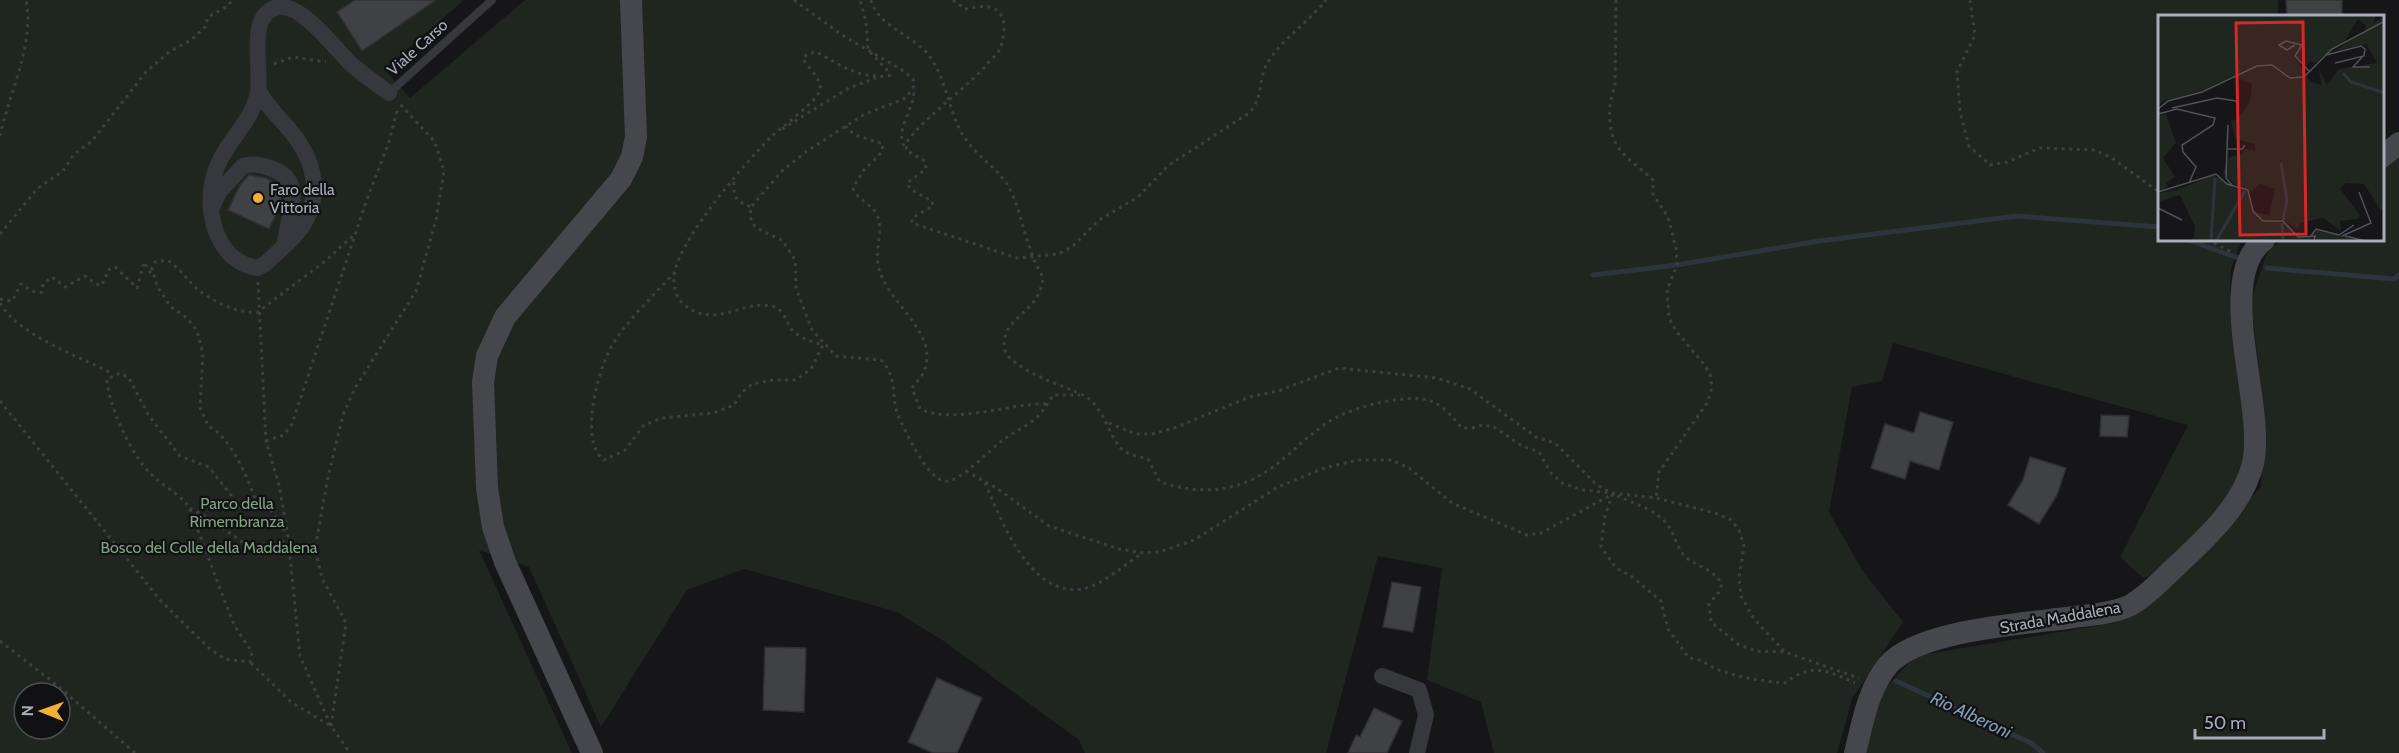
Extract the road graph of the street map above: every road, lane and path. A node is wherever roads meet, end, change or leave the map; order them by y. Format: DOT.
graph roads {
  1 [pos="26,0"];
  2 [pos="232,0"];
  3 [pos="492,0"];
  4 [pos="631,0"];
  5 [pos="794,0"];
  6 [pos="860,0"];
  7 [pos="871,0"];
  8 [pos="953,0"];
  9 [pos="1326,0"];
  10 [pos="1616,0"];
  11 [pos="1970,0"];
  12 [pos="868,50"];
  13 [pos="334,64"];
  14 [pos="878,77"];
  15 [pos="259,83"];
  16 [pos="914,86"];
  17 [pos="394,98"];
  18 [pos="948,100"];
  19 [pos="845,126"];
  20 [pos="777,132"];
  21 [pos="0,136"];
  22 [pos="2399,143"];
  23 [pos="906,150"];
  24 [pos="2384,155"];
  25 [pos="734,180"];
  26 [pos="2158,191"];
  27 [pos="751,207"];
  28 [pos="212,208"];
  29 [pos="356,233"];
  30 [pos="0,234"];
  31 [pos="2211,242"];
  32 [pos="2261,242"];
  33 [pos="285,244"];
  34 [pos="1031,256"];
  35 [pos="2247,259"];
  36 [pos="257,268"];
  37 [pos="675,272"];
  38 [pos="153,276"];
  39 [pos="0,301"];
  40 [pos="258,312"];
  41 [pos="823,345"];
  42 [pos="113,374"];
  43 [pos="1084,396"];
  44 [pos="0,401"];
  45 [pos="1046,404"];
  46 [pos="1108,422"];
  47 [pos="266,441"];
  48 [pos="965,471"];
  49 [pos="984,481"];
  50 [pos="1612,494"];
  51 [pos="255,497"];
  52 [pos="1656,498"];
  53 [pos="189,507"];
  54 [pos="288,536"];
  55 [pos="1144,553"];
  56 [pos="0,641"];
  57 [pos="1785,652"];
  58 [pos="250,662"];
  59 [pos="1382,676"];
  60 [pos="1867,687"];
  61 [pos="331,726"];
  62 [pos="135,753"];
  63 [pos="350,753"];
  64 [pos="592,753"];
  65 [pos="1417,753"];
  66 [pos="1855,753"];
  1 -- 21 [label="path"];
  2 -- 30 [label="path"];
  3 -- 17 [label="lane, Viale Carso"];
  4 -- 64 [label="street"];
  5 -- 12 [label="path"];
  6 -- 12 [label="path"];
  7 -- 18 [label="path"];
  8 -- 18 [label="path"];
  9 -- 34 [label="path"];
  10 -- 52 [label="path"];
  11 -- 26 [label="path"];
  12 -- 14 [label="path"];
  12 -- 16 [label="path"];
  13 -- 15 [label="path"];
  14 -- 20 [label="path"];
  14 -- 20 [label="path"];
  15 -- 17 [label="street"];
  15 -- 28 [label="street"];
  15 -- 33 [label="street"];
  16 -- 19 [label="path"];
  16 -- 23 [label="path"];
  17 -- 29 [label="path"];
  17 -- 61 [label="path"];
  18 -- 23 [label="path"];
  18 -- 34 [label="path"];
  19 -- 27 [label="path"];
  19 -- 45 [label="path"];
  20 -- 25 [label="path"];
  22 -- 24 [label="street"];
  23 -- 34 [label="path"];
  25 -- 27 [label="path"];
  25 -- 37 [label="path"];
  27 -- 41 [label="path"];
  28 -- 33 [label="street"];
  28 -- 36 [label="street"];
  29 -- 40 [label="path"];
  29 -- 47 [label="path"];
  31 -- 35 [label="path"];
  32 -- 35 [label="street"];
  33 -- 36 [label="street"];
  34 -- 43 [label="path"];
  35 -- 60 [label="street, Strada Maddalena"];
  36 -- 40 [label="path"];
  37 -- 41 [label="path"];
  37 -- 41 [label="path"];
  38 -- 39 [label="path"];
  38 -- 40 [label="path"];
  38 -- 51 [label="path"];
  39 -- 42 [label="path"];
  40 -- 47 [label="path"];
  41 -- 48 [label="path"];
  42 -- 51 [label="path"];
  42 -- 53 [label="path"];
  43 -- 45 [label="path"];
  43 -- 46 [label="path"];
  44 -- 58 [label="path"];
  45 -- 48 [label="path"];
  46 -- 50 [label="path"];
  46 -- 50 [label="path"];
  47 -- 54 [label="path"];
  48 -- 49 [label="path"];
  49 -- 55 [label="path"];
  49 -- 55 [label="path"];
  50 -- 52 [label="path"];
  50 -- 55 [label="path"];
  50 -- 57 [label="path"];
  50 -- 60 [label="path"];
  51 -- 54 [label="path"];
  52 -- 57 [label="path"];
  53 -- 54 [label="path"];
  53 -- 58 [label="path"];
  54 -- 61 [label="path"];
  56 -- 62 [label="path"];
  57 -- 60 [label="path"];
  58 -- 61 [label="path"];
  59 -- 65 [label="street"];
  60 -- 66 [label="street, Strada Maddalena"];
  61 -- 63 [label="path"];
}
